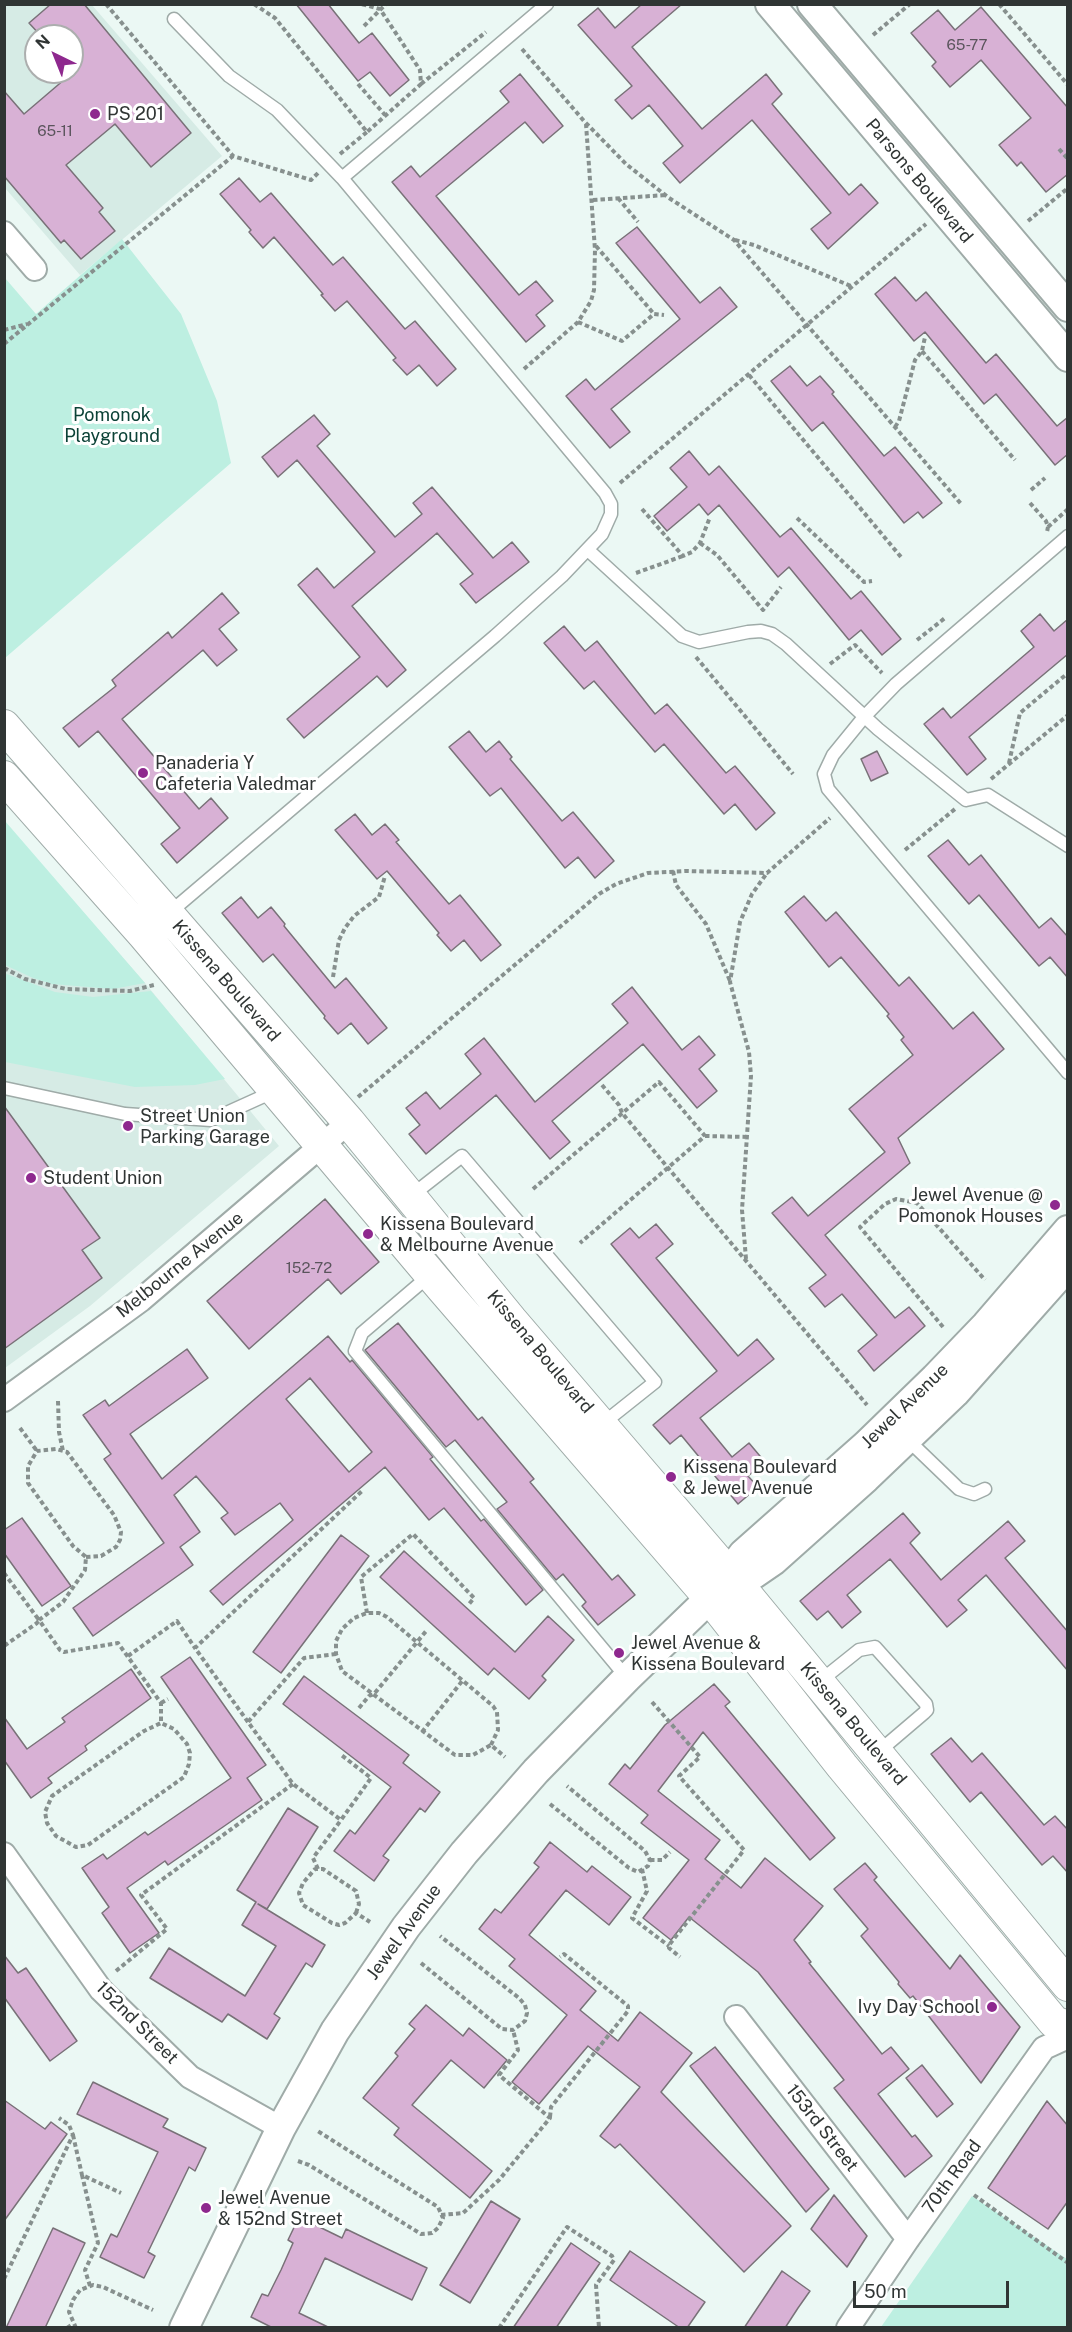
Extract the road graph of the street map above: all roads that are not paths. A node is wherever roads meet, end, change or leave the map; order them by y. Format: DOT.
graph roads {
  1 [pos="547,4"];
  2 [pos="770,4"];
  3 [pos="812,4"];
  4 [pos="174,19"];
  5 [pos="342,178"];
  6 [pos="4,233"];
  7 [pos="35,269"];
  8 [pos="1068,307"];
  9 [pos="1068,357"];
  10 [pos="1068,536"];
  11 [pos="588,550"];
  12 [pos="864,717"];
  13 [pos="4,726"];
  14 [pos="4,777"];
  15 [pos="1068,846"];
  16 [pos="156,924"];
  17 [pos="1068,1073"];
  18 [pos="4,1088"];
  19 [pos="276,1090"];
  20 [pos="352,1111"];
  21 [pos="324,1146"];
  22 [pos="410,1197"];
  23 [pos="1068,1230"];
  24 [pos="1068,1266"];
  25 [pos="431,1275"];
  26 [pos="4,1400"];
  27 [pos="601,1425"];
  28 [pos="907,1439"];
  29 [pos="985,1490"];
  30 [pos="733,1578"];
  31 [pos="710,1598"];
  32 [pos="627,1678"];
  33 [pos="818,1682"];
  34 [pos="877,1753"];
  35 [pos="4,1854"];
  36 [pos="1068,1984"];
  37 [pos="736,2017"];
  38 [pos="1068,2027"];
  39 [pos="1068,2037"];
  40 [pos="281,2128"];
  41 [pos="908,2239"];
  42 [pos="184,2328"];
  43 [pos="848,2328"];
  1 -- 5 [label="lane"];
  2 -- 9 [label="street, Parsons Boulevard"];
  3 -- 8 [label="street, Parsons Boulevard"];
  4 -- 5 [label="lane"];
  5 -- 11 [label="lane"];
  6 -- 7 [label="street"];
  10 -- 12 [label="lane"];
  11 -- 12 [label="lane"];
  11 -- 16 [label="lane"];
  12 -- 15 [label="lane"];
  12 -- 17 [label="lane"];
  13 -- 16 [label="main road, Kissena Boulevard"];
  14 -- 16 [label="main road, Kissena Boulevard"];
  16 -- 19 [label="main road, Kissena Boulevard"];
  16 -- 20 [label="main road, Kissena Boulevard"];
  18 -- 19 [label="lane"];
  19 -- 21 [label="main road, Kissena Boulevard"];
  20 -- 21 [label="street, Melbourne Avenue"];
  20 -- 22 [label="main road, Kissena Boulevard"];
  21 -- 25 [label="main road, Kissena Boulevard"];
  21 -- 26 [label="street, Melbourne Avenue"];
  22 -- 27 [label="main road, Kissena Boulevard"];
  22 -- 27 [label="lane"];
  23 -- 30 [label="street, Jewel Avenue"];
  24 -- 28 [label="street, Jewel Avenue"];
  25 -- 31 [label="main road, Kissena Boulevard"];
  25 -- 32 [label="lane"];
  27 -- 30 [label="main road, Kissena Boulevard"];
  28 -- 29 [label="lane"];
  28 -- 30 [label="street, Jewel Avenue"];
  30 -- 31 [label="street, Jewel Avenue"];
  30 -- 33 [label="main road, Kissena Boulevard"];
  31 -- 32 [label="street, Jewel Avenue"];
  31 -- 38 [label="main road, Kissena Boulevard"];
  32 -- 40 [label="street, Jewel Avenue"];
  33 -- 34 [label="main road, Kissena Boulevard"];
  33 -- 34 [label="lane"];
  34 -- 36 [label="main road, Kissena Boulevard"];
  35 -- 40 [label="street, 152nd Street"];
  37 -- 41 [label="street, 153rd Street"];
  39 -- 41 [label="street, 70th Road"];
  40 -- 42 [label="street, Jewel Avenue"];
  41 -- 43 [label="street, 70th Road"];
}
